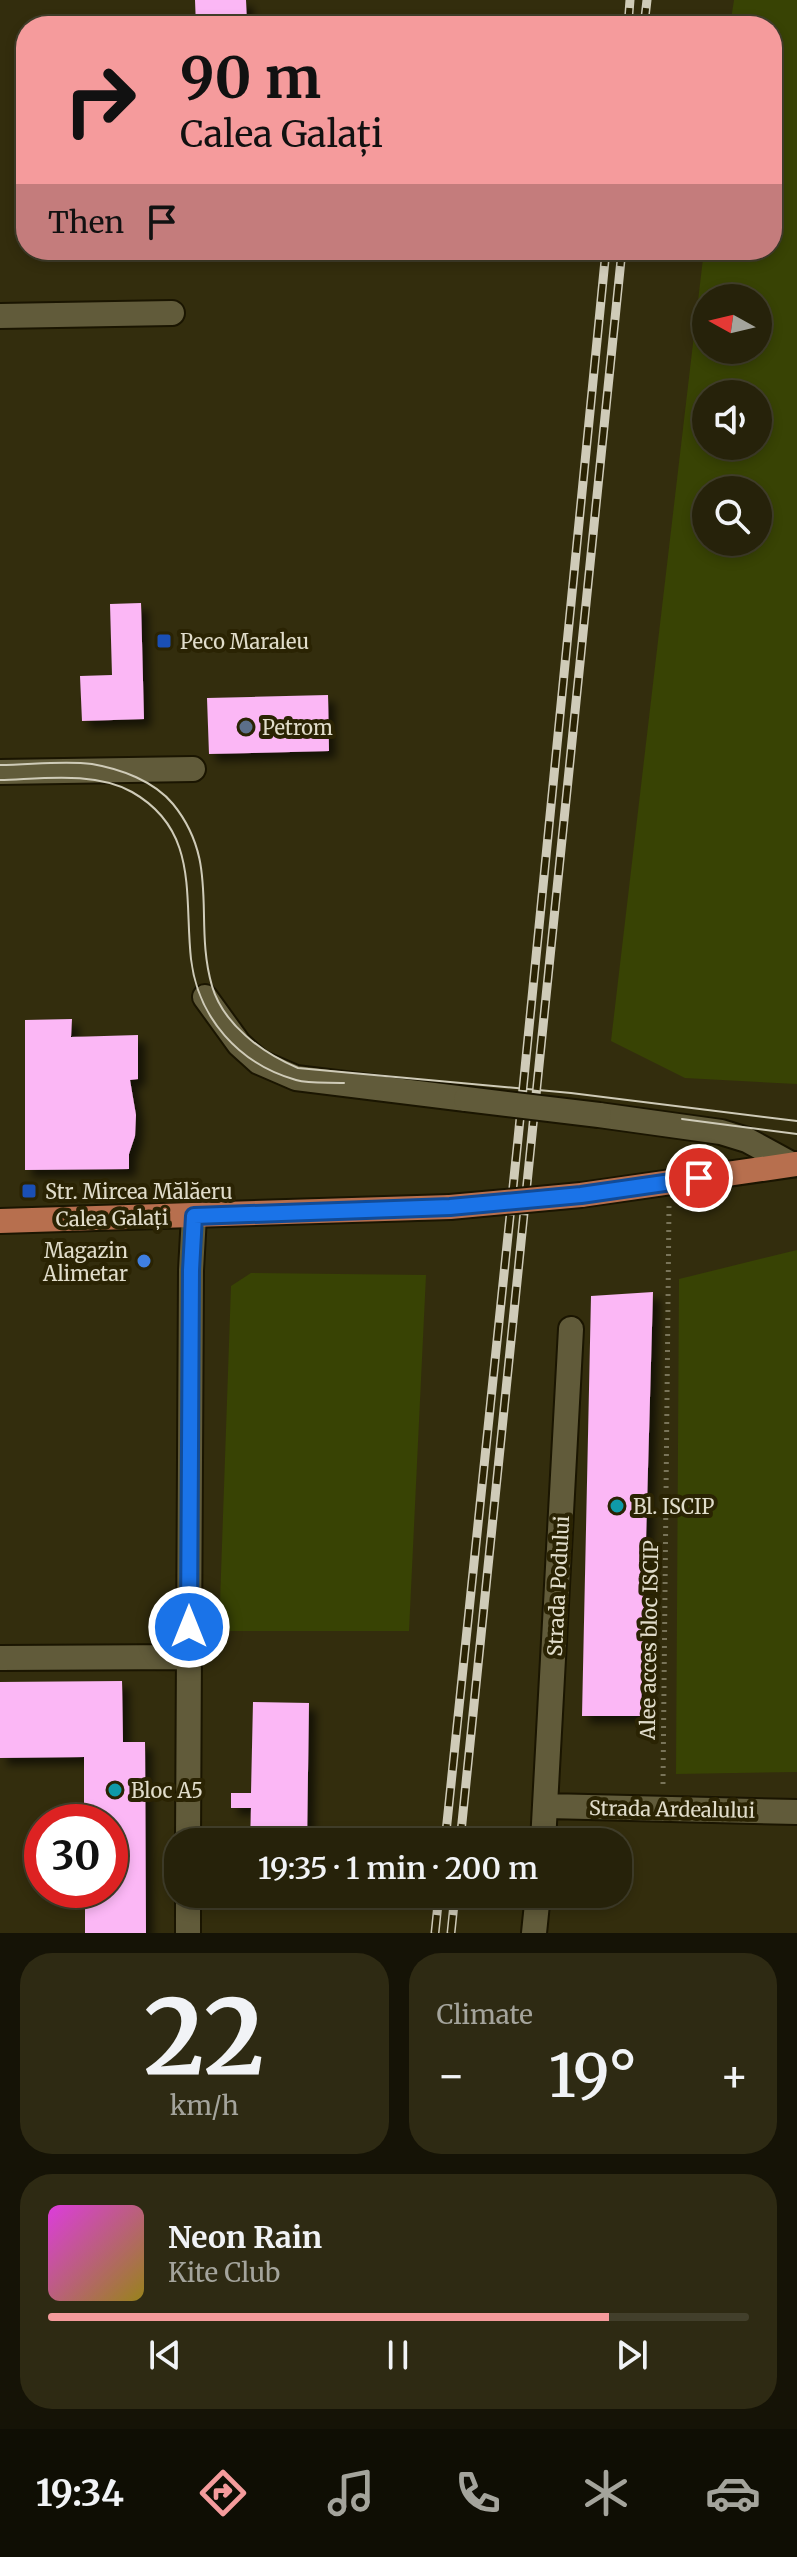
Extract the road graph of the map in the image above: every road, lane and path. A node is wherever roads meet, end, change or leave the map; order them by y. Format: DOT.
graph roads {
  1 [pos="172,313"];
  2 [pos="0,316"];
  3 [pos="193,769"];
  4 [pos="0,772"];
  5 [pos="205,997"];
  6 [pos="794,1164"];
  7 [pos="668,1182"];
  8 [pos="194,1216"];
  9 [pos="0,1221"];
  10 [pos="571,1329"];
  11 [pos="188,1657"];
  12 [pos="0,1658"];
  13 [pos="547,1806"];
  14 [pos="662,1809"];
  15 [pos="797,1812"];
  16 [pos="188,1828"];
  17 [pos="545,1828"];
  18 [pos="188,1908"];
  19 [pos="537,1908"];
  20 [pos="188,1933"];
  21 [pos="534,1933"];
  1 -- 2 [label="street"];
  3 -- 4 [label="street"];
  5 -- 6 [label="street, bridge"];
  6 -- 7 [label="main road, Calea Galați"];
  7 -- 8 [label="main road, Calea Galați, bridge"];
  7 -- 14 [label="path, Alee acces bloc ISCIP"];
  8 -- 9 [label="main road, Calea Galați"];
  8 -- 11 [label="street"];
  10 -- 13 [label="street, Strada Podului"];
  11 -- 12 [label="street"];
  11 -- 16 [label="street"];
  13 -- 14 [label="street, Strada Ardealului"];
  13 -- 17 [label="street, Strada Podului"];
  14 -- 15 [label="street, Strada Ardealului"];
  18 -- 20 [label="street"];
  19 -- 21 [label="street"];
}
